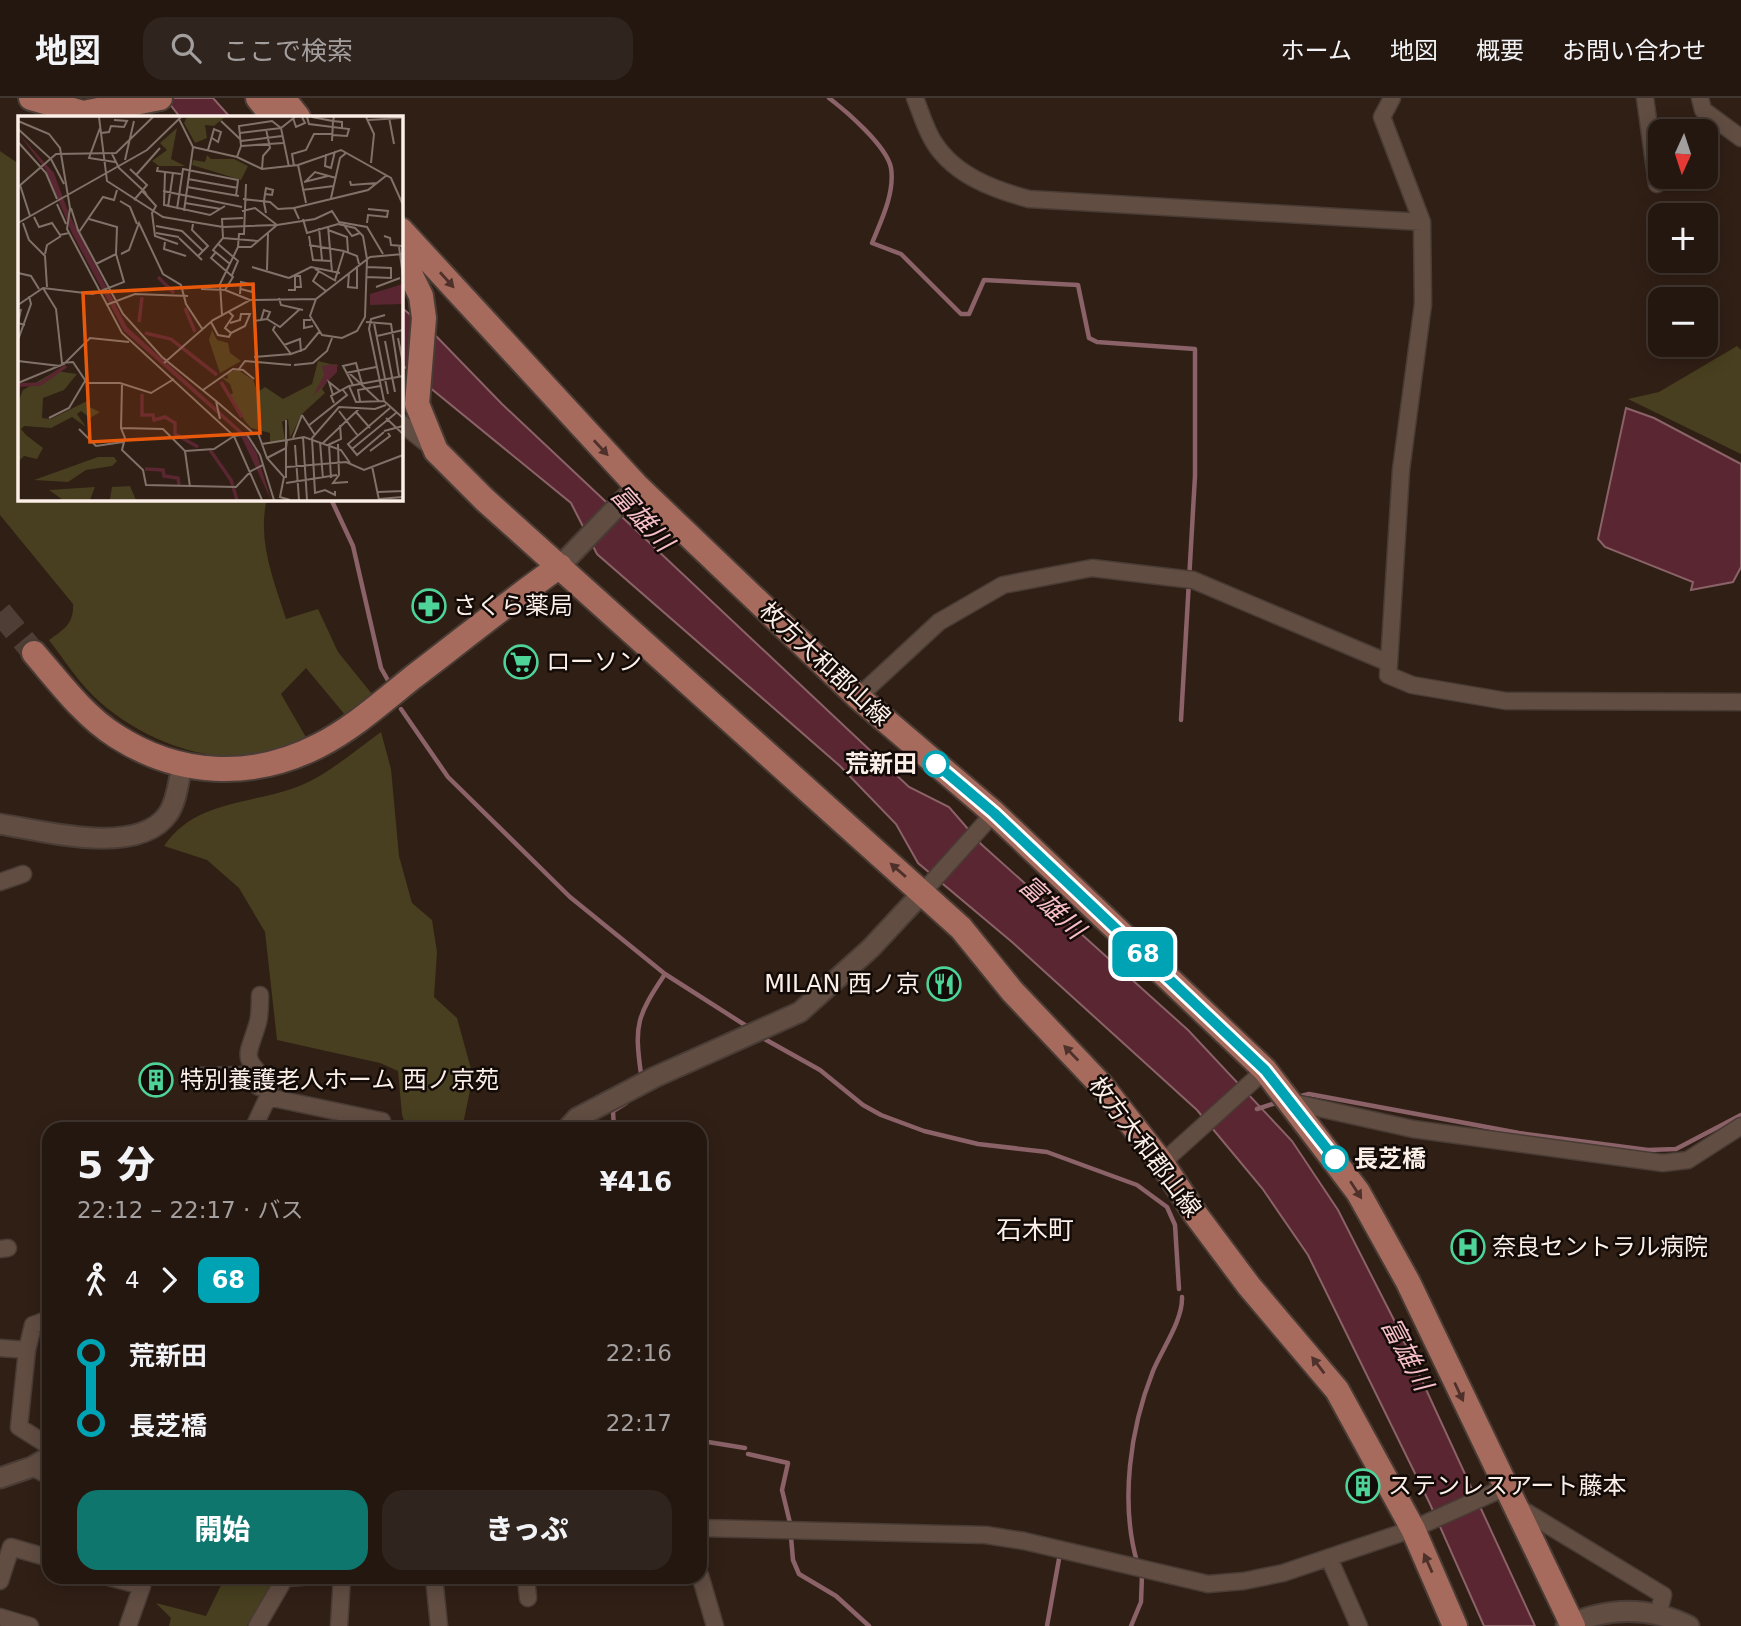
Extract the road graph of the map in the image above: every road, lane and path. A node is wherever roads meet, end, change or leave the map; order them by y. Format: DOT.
graph roads {
  1 [pos="32,98"];
  2 [pos="258,98"];
  3 [pos="283,98"];
  4 [pos="915,98"];
  5 [pos="1392,98"];
  6 [pos="1645,98"];
  7 [pos="1700,98"];
  8 [pos="148,99"];
  9 [pos="84,115"];
  10 [pos="272,116"];
  11 [pos="297,116"];
  12 [pos="1648,120"];
  13 [pos="1741,138"];
  14 [pos="1422,222"];
  15 [pos="402,231"];
  16 [pos="402,257"];
  17 [pos="402,424"];
  18 [pos="436,451"];
  19 [pos="634,490"];
  20 [pos="565,562"];
  21 [pos="34,653"];
  22 [pos="1389,663"];
  23 [pos="858,697"];
  24 [pos="1741,702"];
  25 [pos="182,767"];
  26 [pos="987,819"];
  27 [pos="0,824"];
  28 [pos="23,874"];
  29 [pos="0,882"];
  30 [pos="927,888"];
  31 [pos="260,995"];
  32 [pos="1260,1075"];
  33 [pos="195,1076"];
  34 [pos="268,1097"];
  35 [pos="1291,1102"];
  36 [pos="256,1122"];
  37 [pos="382,1122"];
  38 [pos="573,1122"];
  39 [pos="1741,1126"];
  40 [pos="1162,1163"];
  41 [pos="42,1321"];
  42 [pos="0,1348"];
  43 [pos="27,1350"];
  44 [pos="42,1442"];
  45 [pos="42,1467"];
  46 [pos="0,1478"];
  47 [pos="1504,1494"];
  48 [pos="1418,1526"];
  49 [pos="707,1528"];
  50 [pos="42,1556"];
  51 [pos="1329,1558"];
  52 [pos="0,1581"];
  53 [pos="135,1584"];
  54 [pos="284,1584"];
  55 [pos="341,1584"];
  56 [pos="436,1584"];
  57 [pos="527,1584"];
  58 [pos="703,1584"];
  59 [pos="528,1598"];
  60 [pos="1658,1615"];
  61 [pos="0,1617"];
  62 [pos="1570,1625"];
  63 [pos="30,1626"];
  64 [pos="128,1626"];
  65 [pos="257,1626"];
  66 [pos="339,1626"];
  67 [pos="439,1626"];
  68 [pos="716,1626"];
  69 [pos="1359,1626"];
  70 [pos="1455,1626"];
  71 [pos="1689,1626"];
  1 -- 9 [label="main road"];
  2 -- 10 [label="main road"];
  3 -- 11 [label="main road"];
  4 -- 14 [label="street"];
  5 -- 14 [label="street"];
  6 -- 12 [label="street"];
  7 -- 13 [label="street"];
  8 -- 9 [label="main road"];
  14 -- 22 [label="street"];
  15 -- 19 [label="main road, 枚方大和郡山線, one-way"];
  16 -- 18 [label="main road, 枚方大和郡山線"];
  17 -- 18 [label="street"];
  18 -- 20 [label="main road, 枚方大和郡山線"];
  19 -- 20 [label="street"];
  19 -- 23 [label="main road, 枚方大和郡山線"];
  20 -- 25 [label="main road"];
  30 -- 20 [label="main road, 枚方大和郡山線, one-way"];
  21 -- 25 [label="main road"];
  22 -- 23 [label="street"];
  22 -- 24 [label="street"];
  23 -- 26 [label="main road, 枚方大和郡山線"];
  25 -- 27 [label="street"];
  26 -- 30 [label="street"];
  26 -- 32 [label="main road, 枚方大和郡山線"];
  28 -- 29 [label="street"];
  30 -- 38 [label="street"];
  40 -- 30 [label="main road, 枚方大和郡山線, one-way"];
  31 -- 34 [label="street"];
  32 -- 35 [label="main road, 枚方大和郡山線"];
  32 -- 40 [label="street"];
  33 -- 34 [label="street"];
  34 -- 36 [label="street"];
  34 -- 37 [label="street"];
  35 -- 39 [label="street"];
  35 -- 47 [label="main road, 枚方大和郡山線, one-way"];
  48 -- 40 [label="main road, 枚方大和郡山線, one-way"];
  41 -- 43 [label="street"];
  42 -- 43 [label="street"];
  43 -- 44 [label="street"];
  45 -- 46 [label="street"];
  47 -- 48 [label="street"];
  47 -- 60 [label="street"];
  47 -- 62 [label="main road, 枚方大和郡山線"];
  48 -- 51 [label="street"];
  70 -- 48 [label="main road, 枚方大和郡山線, one-way"];
  49 -- 51 [label="street"];
  50 -- 52 [label="street"];
  51 -- 69 [label="street"];
  53 -- 64 [label="street"];
  54 -- 65 [label="street"];
  55 -- 66 [label="street"];
  56 -- 67 [label="street"];
  57 -- 59 [label="street"];
  58 -- 68 [label="street"];
  60 -- 62 [label="street"];
  60 -- 71 [label="street"];
  61 -- 63 [label="street"];
}
